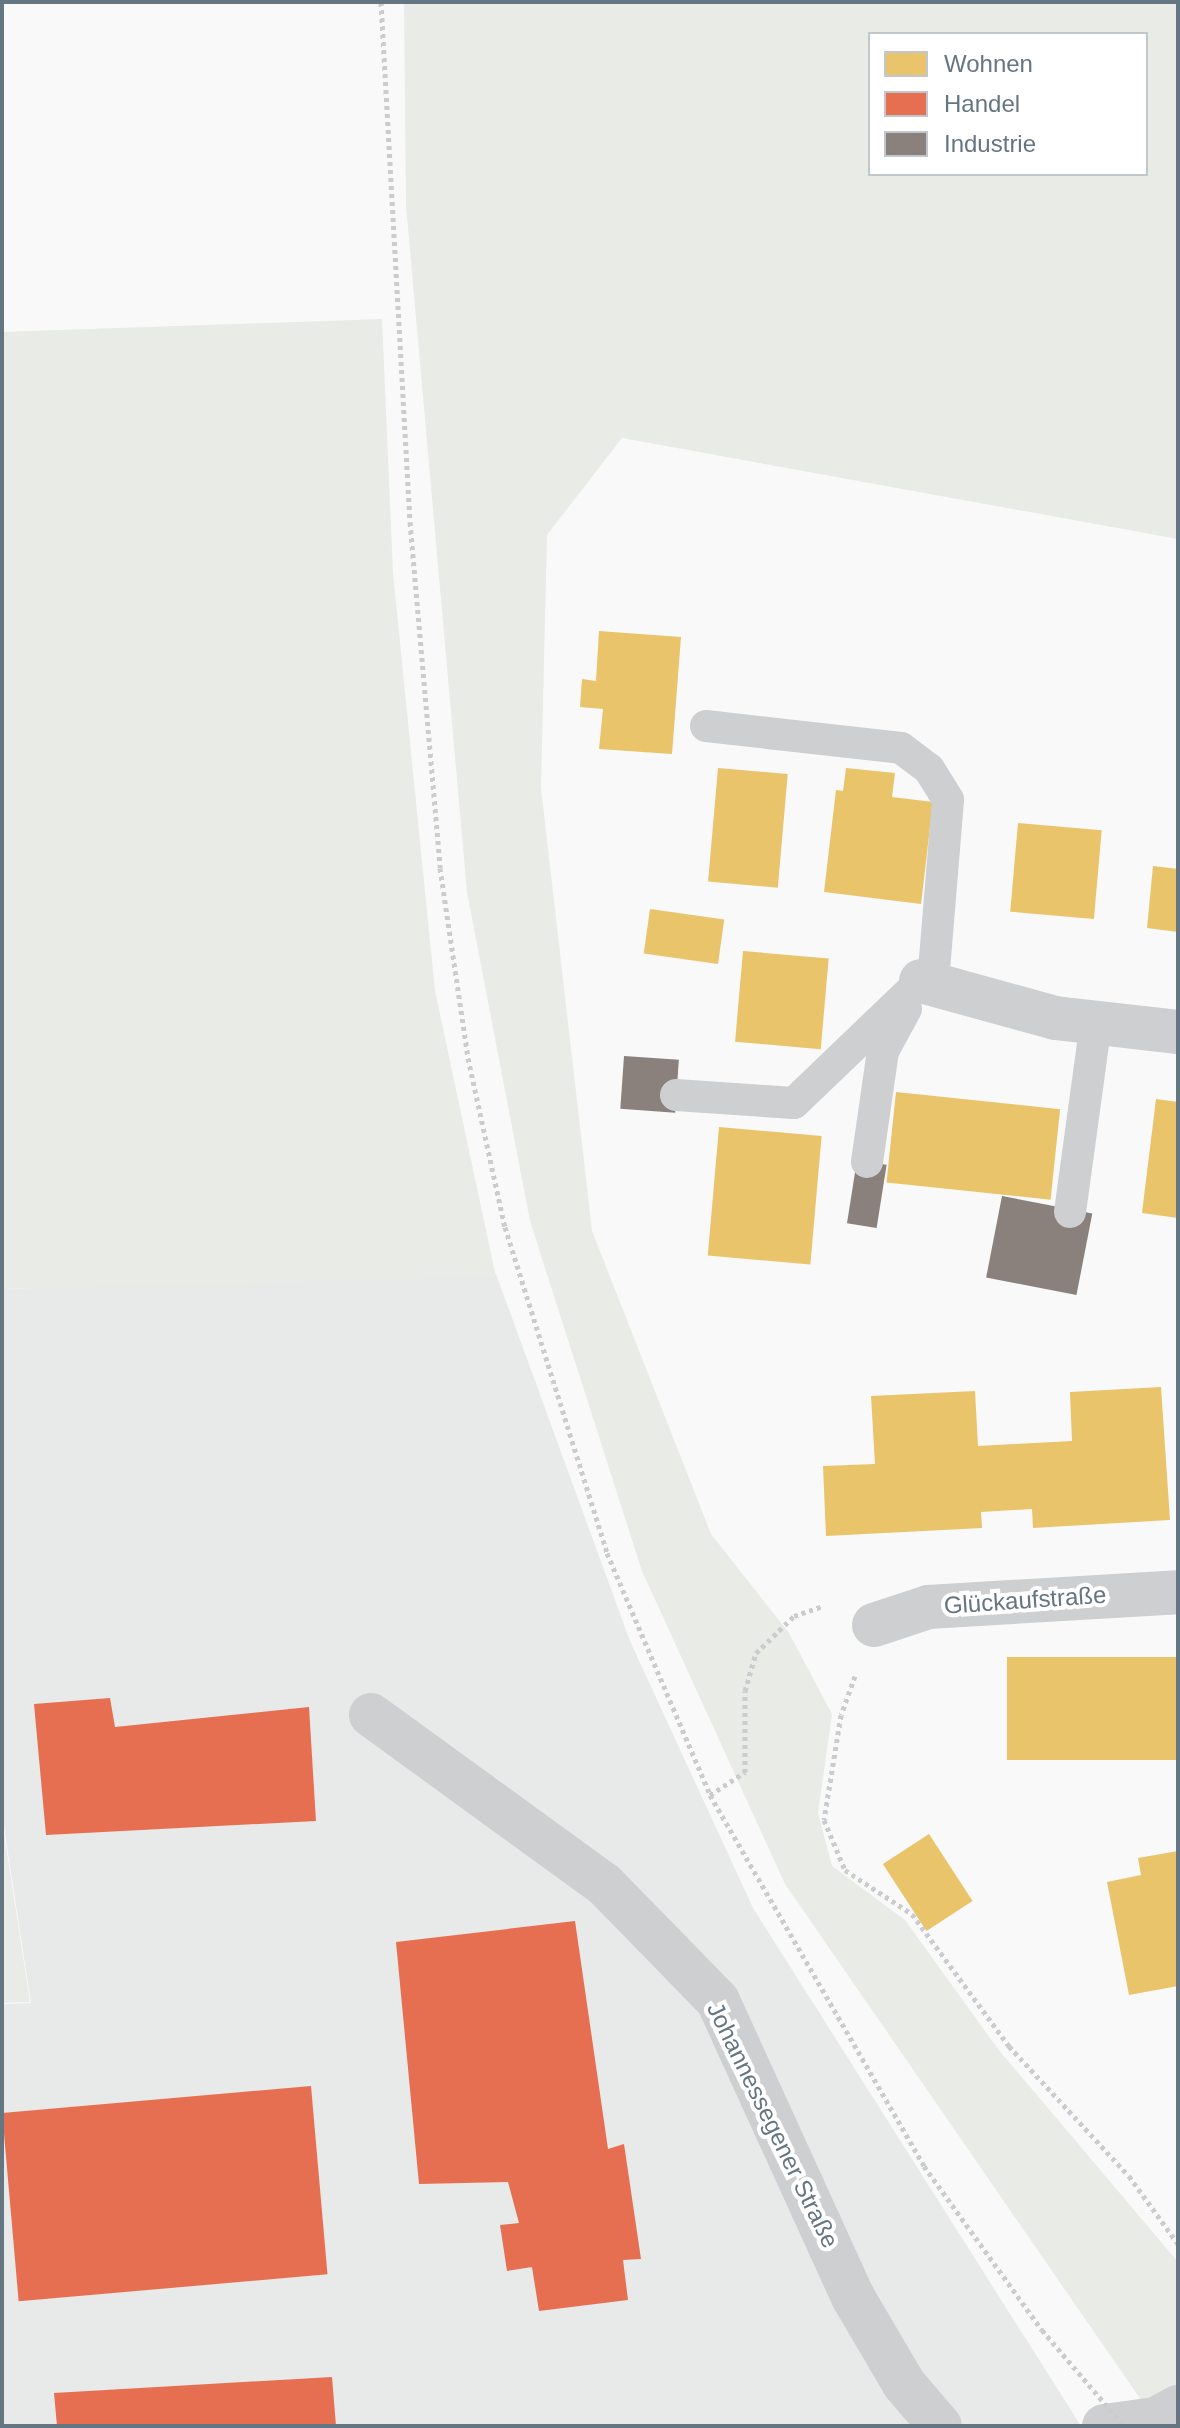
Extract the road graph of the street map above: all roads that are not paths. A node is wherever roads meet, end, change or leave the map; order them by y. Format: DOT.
graph roads {
  1 [pos="706,726"];
  2 [pos="927,983"];
  3 [pos="1096,1023"];
  4 [pos="1178,1032"];
  5 [pos="676,1095"];
  6 [pos="867,1162"];
  7 [pos="1070,1212"];
  8 [pos="1178,1592"];
  9 [pos="874,1625"];
  10 [pos="371,1715"];
  11 [pos="1178,2407"];
  12 [pos="940,2426"];
  13 [pos="1104,2426"];
  1 -- 2 [label="lane"];
  2 -- 3 [label="street"];
  2 -- 5 [label="lane"];
  2 -- 6 [label="lane"];
  3 -- 4 [label="street"];
  3 -- 7 [label="lane"];
  8 -- 9 [label="street, Glückaufstraße"];
  10 -- 12 [label="street, Johannessegener Straße"];
  11 -- 13 [label="street"];
}
